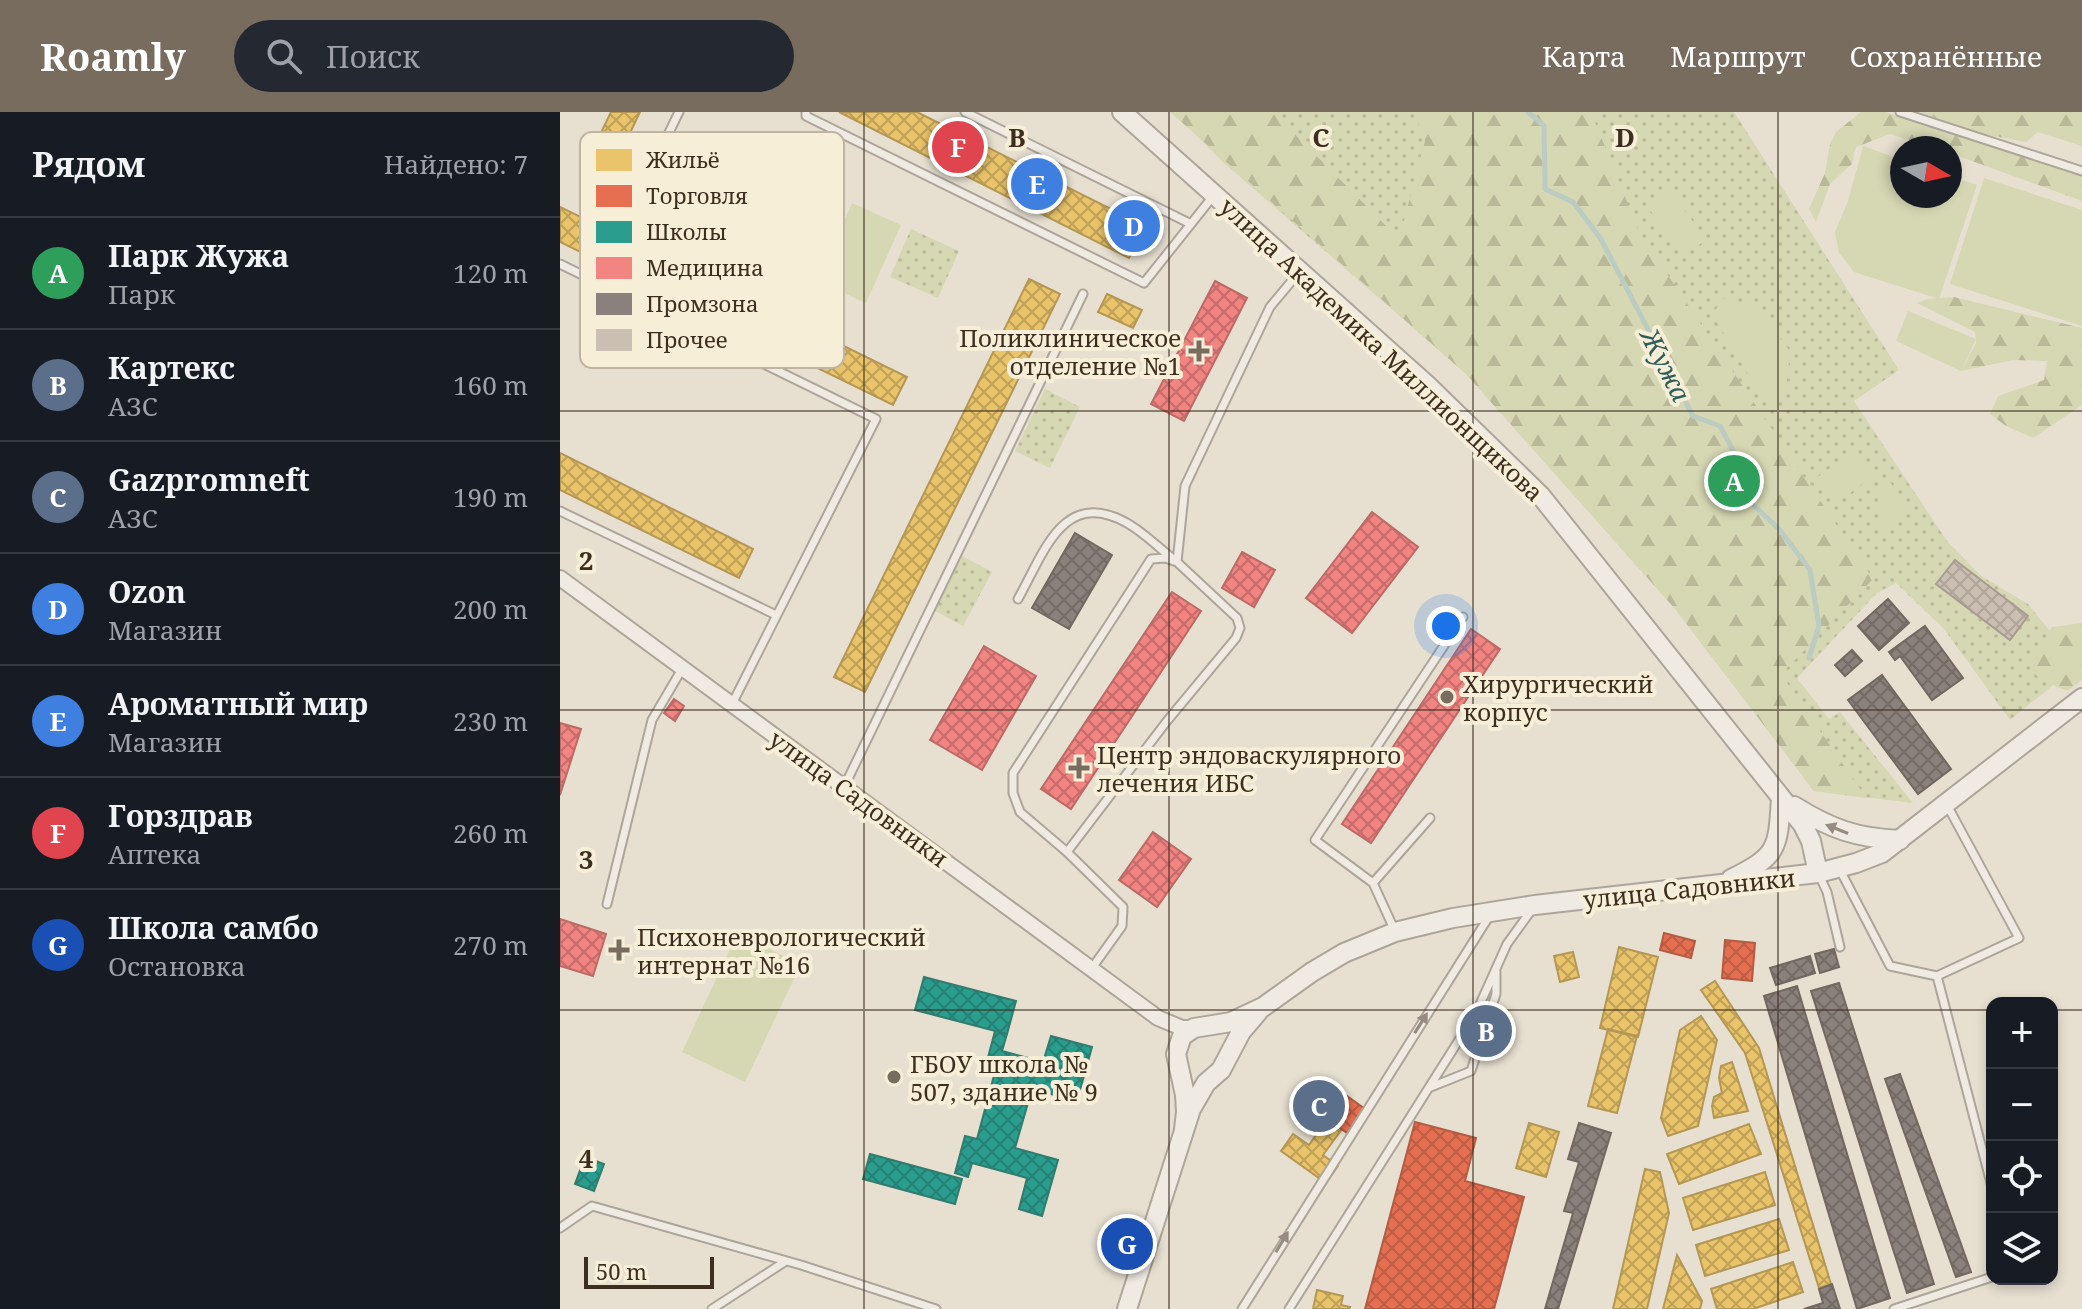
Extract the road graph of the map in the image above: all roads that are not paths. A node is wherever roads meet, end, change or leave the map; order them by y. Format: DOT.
graph roads {
  1 [pos="679,112"];
  2 [pos="806,112"];
  3 [pos="965,112"];
  4 [pos="1122,112"];
  5 [pos="1900,112"];
  6 [pos="669,132"];
  7 [pos="837,132"];
  8 [pos="844,135"];
  9 [pos="2082,171"];
  10 [pos="1215,194"];
  11 [pos="1191,224"];
  12 [pos="560,264"];
  13 [pos="1301,271"];
  14 [pos="580,274"];
  15 [pos="1083,294"];
  16 [pos="772,368"];
  17 [pos="560,511"];
  18 [pos="1177,562"];
  19 [pos="560,578"];
  20 [pos="1018,599"];
  21 [pos="776,615"];
  22 [pos="1463,617"];
  23 [pos="682,669"];
  24 [pos="2082,698"];
  25 [pos="732,704"];
  26 [pos="844,787"];
  27 [pos="1781,798"];
  28 [pos="1947,805"];
  29 [pos="1430,818"];
  30 [pos="1900,840"];
  31 [pos="1067,852"];
  32 [pos="1839,868"];
  33 [pos="1818,873"];
  34 [pos="1373,883"];
  35 [pos="1719,885"];
  36 [pos="607,904"];
  37 [pos="1535,905"];
  38 [pos="1491,912"];
  39 [pos="1395,932"];
  40 [pos="1840,947"];
  41 [pos="1496,967"];
  42 [pos="1091,970"];
  43 [pos="1937,976"];
  44 [pos="1263,1007"];
  45 [pos="1158,1018"];
  46 [pos="1197,1028"];
  47 [pos="1227,1056"];
  48 [pos="1177,1059"];
  49 [pos="1215,1075"];
  50 [pos="1429,1088"];
  51 [pos="1184,1129"];
  52 [pos="1986,1164"];
  53 [pos="560,1228"];
  54 [pos="786,1261"];
  55 [pos="1986,1279"];
  56 [pos="712,1309"];
  57 [pos="936,1309"];
  58 [pos="1127,1309"];
  59 [pos="1242,1309"];
  60 [pos="1289,1309"];
  61 [pos="1894,1309"];
  1 -- 6 [label="lane"];
  2 -- 7 [label="lane"];
  3 -- 11 [label="lane"];
  4 -- 10 [label="street, улица Академика Миллионщикова"];
  5 -- 9 [label="lane"];
  8 -- 11 [label="lane"];
  10 -- 11 [label="lane"];
  10 -- 13 [label="street, улица Академика Миллионщикова"];
  12 -- 14 [label="lane"];
  13 -- 18 [label="lane"];
  13 -- 27 [label="street, улица Академика Миллионщикова"];
  15 -- 26 [label="lane"];
  16 -- 21 [label="lane"];
  17 -- 21 [label="lane"];
  18 -- 20 [label="lane"];
  18 -- 31 [label="lane"];
  18 -- 31 [label="lane"];
  19 -- 23 [label="street, улица Садовники"];
  21 -- 25 [label="lane"];
  22 -- 34 [label="lane"];
  23 -- 25 [label="street, улица Садовники"];
  23 -- 36 [label="lane"];
  24 -- 28 [label="street, улица Садовники"];
  25 -- 26 [label="street, улица Садовники"];
  26 -- 42 [label="street, улица Садовники"];
  30 -- 27 [label="street, one-way"];
  27 -- 33 [label="street, улица Академика Миллионщикова"];
  27 -- 35 [label="street"];
  28 -- 30 [label="street, улица Садовники"];
  28 -- 43 [label="lane"];
  29 -- 34 [label="lane"];
  30 -- 32 [label="street, улица Садовники"];
  31 -- 42 [label="lane"];
  32 -- 33 [label="street, улица Садовники"];
  32 -- 43 [label="lane"];
  33 -- 35 [label="street, улица Садовники"];
  33 -- 40 [label="lane"];
  34 -- 39 [label="lane"];
  35 -- 37 [label="street, улица Садовники"];
  37 -- 38 [label="street, улица Садовники"];
  37 -- 41 [label="lane"];
  38 -- 39 [label="street, улица Садовники"];
  59 -- 38 [label="lane, one-way"];
  39 -- 44 [label="street, улица Садовники"];
  41 -- 50 [label="lane"];
  41 -- 50 [label="lane"];
  42 -- 45 [label="street, улица Садовники"];
  43 -- 52 [label="lane"];
  44 -- 46 [label="street, улица Садовники"];
  44 -- 47 [label="street, улица Садовники"];
  45 -- 46 [label="street, улица Садовники"];
  45 -- 48 [label="street, улица Садовники"];
  46 -- 47 [label="street, улица Садовники"];
  46 -- 48 [label="street"];
  47 -- 49 [label="street, улица Садовники"];
  48 -- 49 [label="street"];
  48 -- 51 [label="street"];
  49 -- 51 [label="street, улица Садовники"];
  50 -- 60 [label="lane"];
  51 -- 58 [label="street"];
  53 -- 54 [label="lane"];
  54 -- 56 [label="lane"];
  54 -- 57 [label="lane"];
  55 -- 61 [label="lane"];
}
